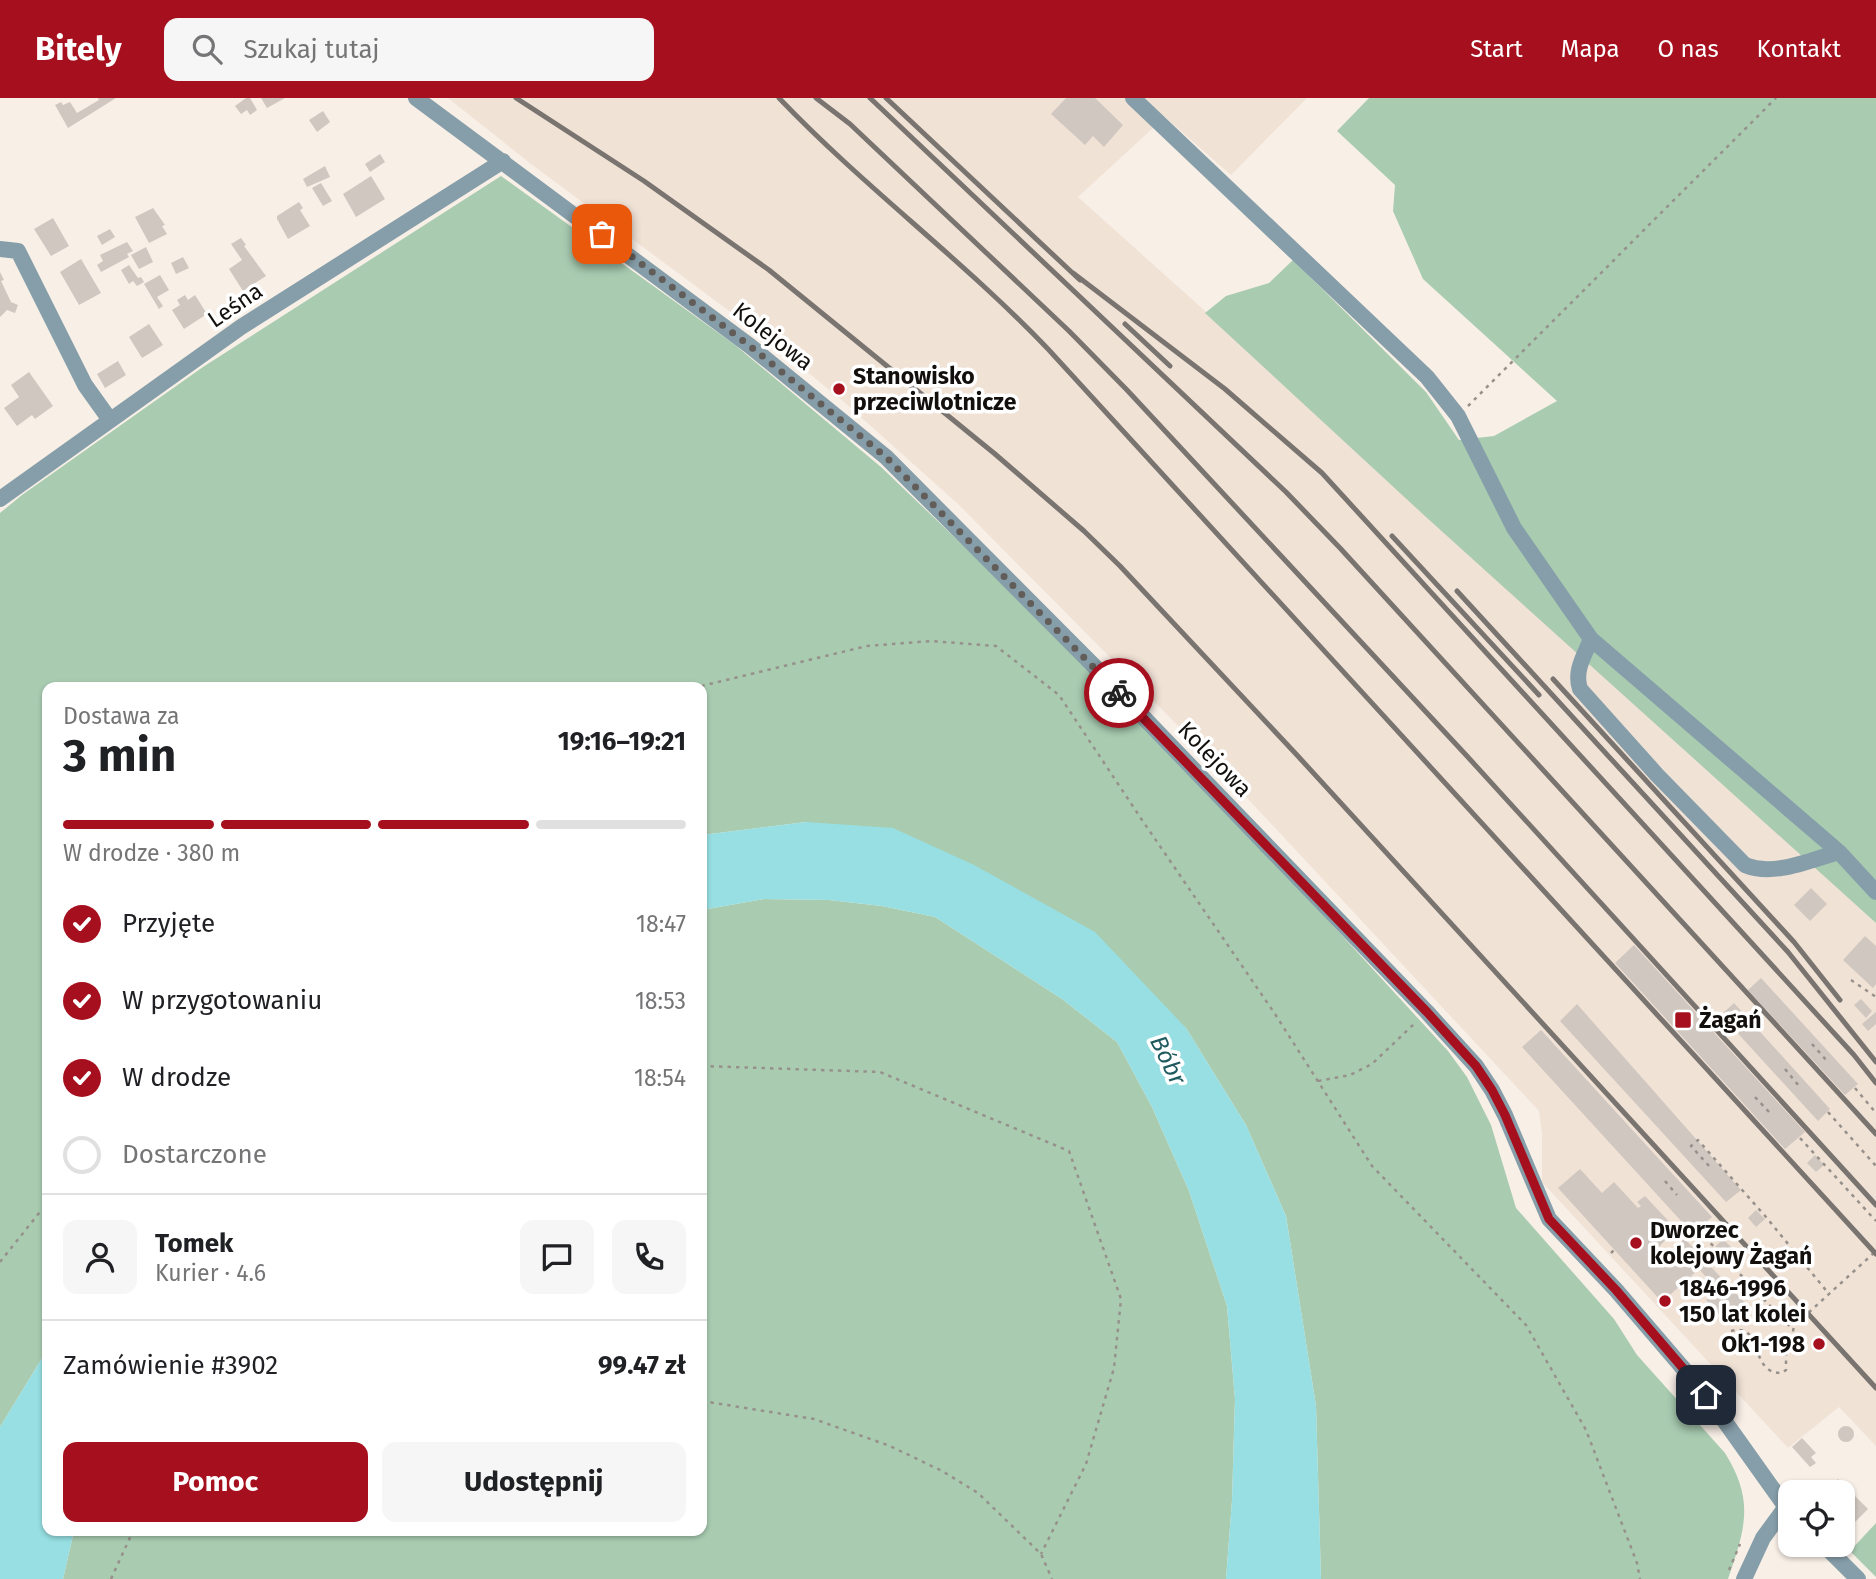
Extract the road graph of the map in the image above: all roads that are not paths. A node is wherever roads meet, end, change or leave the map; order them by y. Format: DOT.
graph roads {
  1 [pos="416,98"];
  2 [pos="1133,98"];
  3 [pos="503,162"];
  4 [pos="0,249"];
  5 [pos="110,420"];
  6 [pos="0,499"];
  7 [pos="1591,639"];
  8 [pos="1839,852"];
  9 [pos="1876,892"];
  10 [pos="1778,1497"];
  11 [pos="1778,1522"];
  12 [pos="1836,1557"];
  13 [pos="1744,1579"];
  14 [pos="1858,1579"];
  1 -- 3 [label="street, Kolejowa"];
  2 -- 7 [label="street"];
  3 -- 5 [label="street, Leśna"];
  3 -- 10 [label="street, Kolejowa"];
  4 -- 5 [label="street"];
  5 -- 6 [label="street, Leśna"];
  7 -- 8 [label="street"];
  7 -- 8 [label="street"];
  8 -- 9 [label="street"];
  11 -- 13 [label="street"];
  12 -- 14 [label="street"];
}
